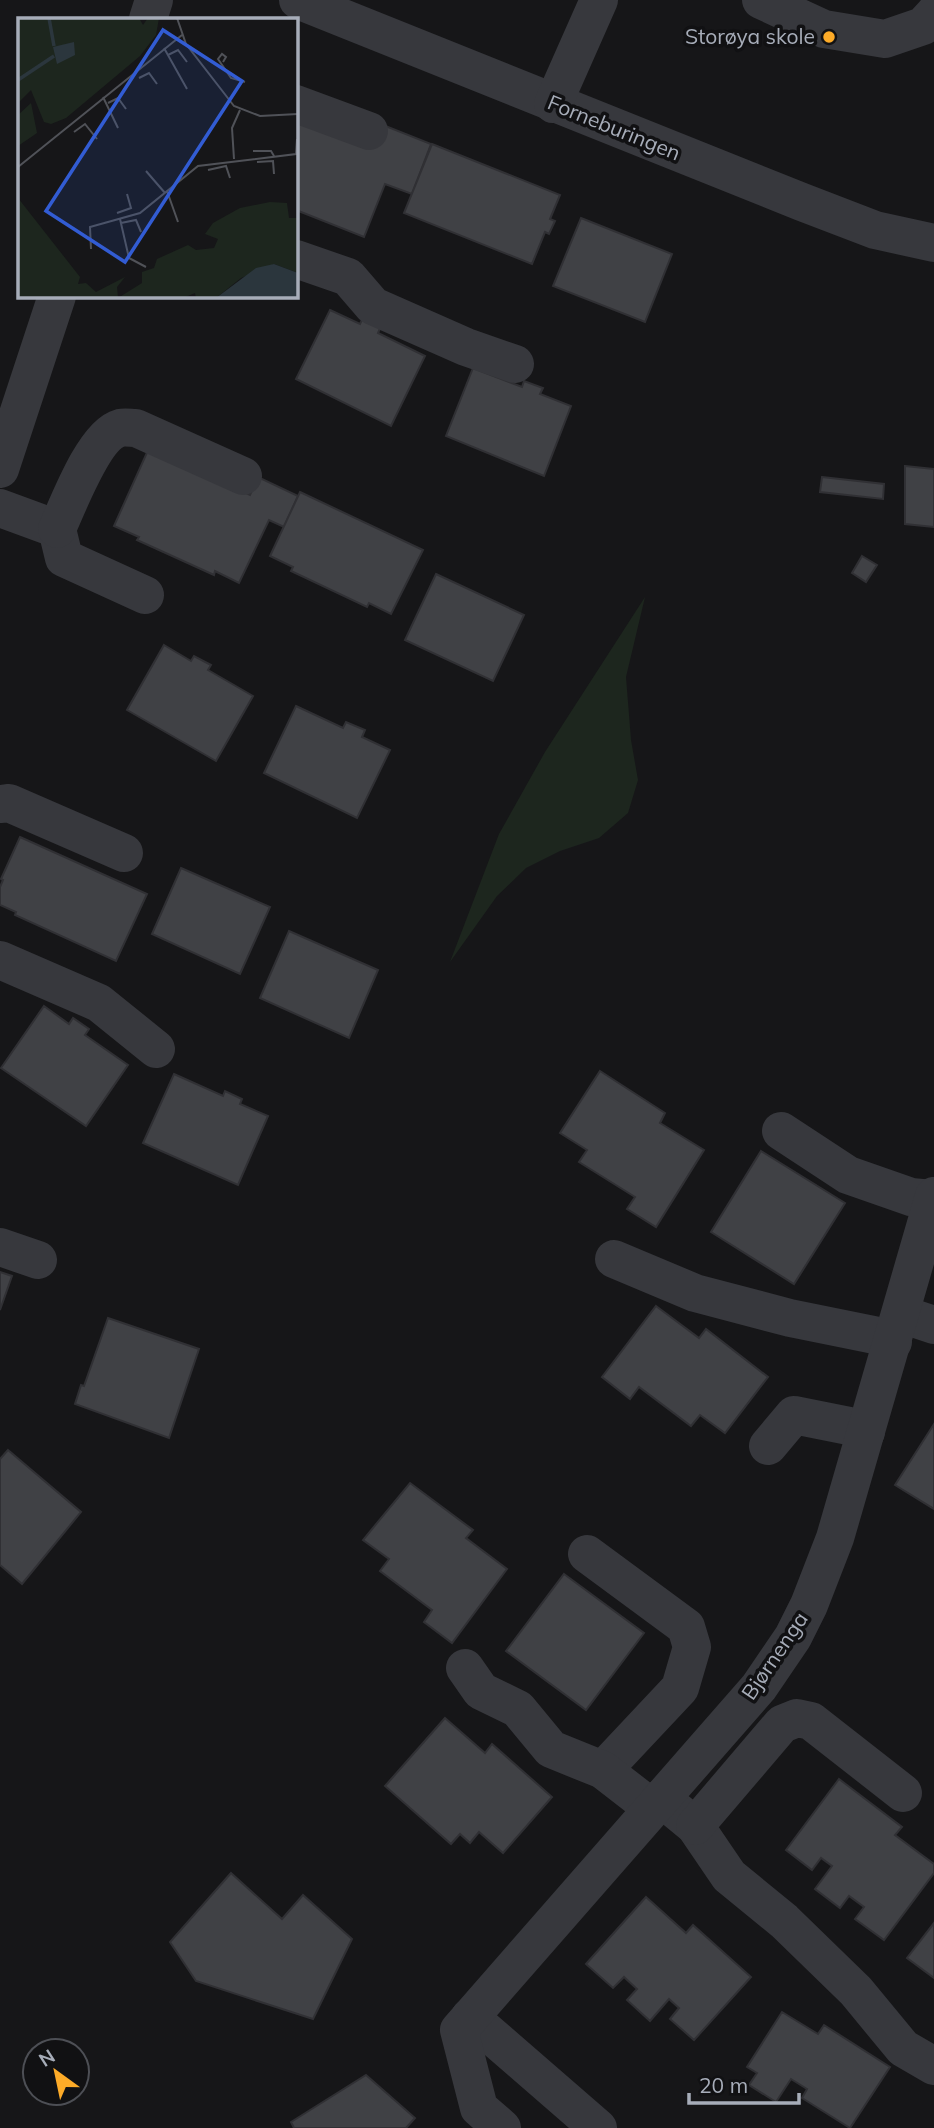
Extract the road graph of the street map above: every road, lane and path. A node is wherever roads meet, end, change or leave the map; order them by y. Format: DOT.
graph roads {
  1 [pos="154,0"];
  2 [pos="298,0"];
  3 [pos="599,0"];
  4 [pos="761,0"];
  5 [pos="934,15"];
  6 [pos="148,18"];
  7 [pos="552,104"];
  8 [pos="298,105"];
  9 [pos="369,131"];
  10 [pos="934,243"];
  11 [pos="298,260"];
  12 [pos="56,298"];
  13 [pos="515,364"];
  14 [pos="0,469"];
  15 [pos="243,476"];
  16 [pos="0,508"];
  17 [pos="57,529"];
  18 [pos="145,595"];
  19 [pos="0,804"];
  20 [pos="124,853"];
  21 [pos="0,960"];
  22 [pos="156,1049"];
  23 [pos="781,1131"];
  24 [pos="934,1197"];
  25 [pos="0,1247"];
  26 [pos="614,1259"];
  27 [pos="38,1260"];
  28 [pos="909,1327"];
  29 [pos="866,1432"];
  30 [pos="768,1446"];
  31 [pos="587,1554"];
  32 [pos="465,1668"];
  33 [pos="603,1770"];
  34 [pos="903,1793"];
  35 [pos="657,1803"];
  36 [pos="695,1826"];
  37 [pos="464,2024"];
  38 [pos="934,2066"];
  39 [pos="502,2128"];
  40 [pos="598,2128"];
  1 -- 6 [label="street"];
  2 -- 7 [label="street, Forneburingen"];
  3 -- 7 [label="street"];
  4 -- 5 [label="street"];
  7 -- 10 [label="street, Forneburingen"];
  8 -- 9 [label="street"];
  11 -- 13 [label="street"];
  12 -- 14 [label="street"];
  15 -- 17 [label="street"];
  16 -- 17 [label="street"];
  17 -- 18 [label="street"];
  19 -- 20 [label="street"];
  21 -- 22 [label="street"];
  23 -- 24 [label="street"];
  24 -- 28 [label="street, Bjørnenga"];
  25 -- 27 [label="street"];
  26 -- 28 [label="street"];
  28 -- 29 [label="street, Bjørnenga"];
  29 -- 30 [label="street"];
  29 -- 35 [label="street, Bjørnenga"];
  31 -- 33 [label="street"];
  32 -- 33 [label="street"];
  33 -- 35 [label="street"];
  34 -- 36 [label="street"];
  35 -- 36 [label="street"];
  35 -- 37 [label="street, Bjørnenga"];
  36 -- 38 [label="street"];
  37 -- 39 [label="street"];
  37 -- 40 [label="street"];
}
